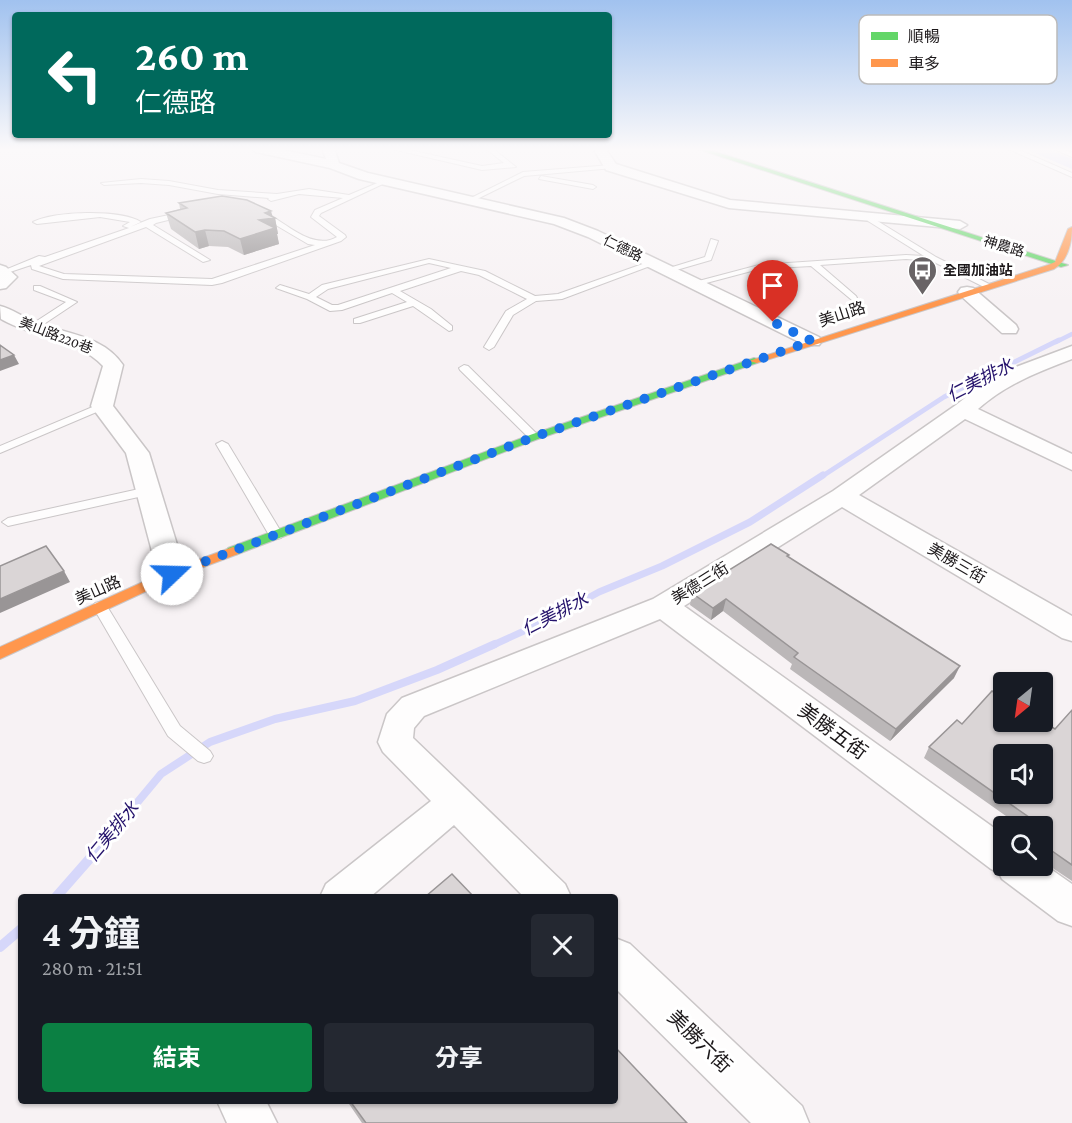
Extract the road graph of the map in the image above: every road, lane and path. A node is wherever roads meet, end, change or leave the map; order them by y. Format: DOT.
graph roads {
  1 [pos="268,200"];
  2 [pos="340,200"];
  3 [pos="718,200"];
  4 [pos="860,200"];
  5 [pos="883,200"];
  6 [pos="469,201"];
  7 [pos="192,211"];
  8 [pos="871,219"];
  9 [pos="37,222"];
  10 [pos="150,223"];
  11 [pos="930,223"];
  12 [pos="960,225"];
  13 [pos="1072,229"];
  14 [pos="714,241"];
  15 [pos="324,245"];
  16 [pos="934,259"];
  17 [pos="206,260"];
  18 [pos="1068,260"];
  19 [pos="654,263"];
  20 [pos="812,263"];
  21 [pos="461,268"];
  22 [pos="669,271"];
  23 [pos="1,275"];
  24 [pos="695,283"];
  25 [pos="987,285"];
  26 [pos="37,288"];
  27 [pos="280,288"];
  28 [pos="393,290"];
  29 [pos="967,292"];
  30 [pos="310,297"];
  31 [pos="853,298"];
  32 [pos="534,299"];
  33 [pos="412,303"];
  34 [pos="339,308"];
  35 [pos="0,312"];
  36 [pos="357,321"];
  37 [pos="32,328"];
  38 [pos="366,328"];
  39 [pos="450,328"];
  40 [pos="1009,329"];
  41 [pos="812,341"];
  42 [pos="489,347"];
  43 [pos="1071,352"];
  44 [pos="464,368"];
  45 [pos="102,406"];
  46 [pos="964,410"];
  47 [pos="534,437"];
  48 [pos="222,444"];
  49 [pos="0,450"];
  50 [pos="1072,463"];
  51 [pos="148,490"];
  52 [pos="842,496"];
  53 [pos="8,522"];
  54 [pos="276,535"];
  55 [pos="172,574"];
  56 [pos="663,606"];
  57 [pos="100,607"];
  58 [pos="1072,630"];
  59 [pos="0,653"];
  60 [pos="204,756"];
  61 [pos="454,803"];
  62 [pos="993,849"];
  63 [pos="1029,876"];
  64 [pos="344,894"];
  65 [pos="548,894"];
  66 [pos="1072,907"];
  67 [pos="618,962"];
  68 [pos="242,1104"];
  69 [pos="254,1123"];
  70 [pos="785,1123"];
  1 -- 15 [label="lane"];
  2 -- 15 [label="lane"];
  3 -- 8 [label="street"];
  4 -- 11 [label="street, 神農路"];
  5 -- 12 [label="street, 神農路"];
  6 -- 19 [label="street, 仁德路"];
  7 -- 10 [label="lane"];
  8 -- 11 [label="street"];
  8 -- 16 [label="lane"];
  9 -- 23 [label="lane"];
  10 -- 15 [label="lane"];
  10 -- 17 [label="lane"];
  11 -- 12 [label="street"];
  11 -- 18 [label="street, 神農路"];
  12 -- 18 [label="street, 神農路"];
  13 -- 18 [label="street"];
  14 -- 22 [label="lane"];
  16 -- 20 [label="lane"];
  16 -- 25 [label="lane"];
  18 -- 25 [label="street, 美山路"];
  19 -- 22 [label="street, 仁德路"];
  19 -- 32 [label="lane"];
  20 -- 24 [label="lane"];
  20 -- 31 [label="lane"];
  21 -- 28 [label="lane"];
  21 -- 30 [label="lane"];
  21 -- 32 [label="lane"];
  22 -- 24 [label="street, 仁德路"];
  24 -- 41 [label="street, 仁德路"];
  25 -- 29 [label="street, 美山路"];
  26 -- 37 [label="lane"];
  27 -- 30 [label="lane"];
  28 -- 33 [label="lane"];
  28 -- 34 [label="lane"];
  29 -- 40 [label="street"];
  29 -- 41 [label="street, 美山路"];
  30 -- 34 [label="lane"];
  32 -- 42 [label="lane"];
  33 -- 36 [label="lane"];
  33 -- 39 [label="lane"];
  34 -- 36 [label="lane"];
  35 -- 37 [label="street, 美山路220巷"];
  36 -- 38 [label="lane"];
  37 -- 45 [label="street, 美山路220巷"];
  41 -- 47 [label="street, 美山路"];
  43 -- 46 [label="street, 美德三街"];
  44 -- 47 [label="lane"];
  45 -- 49 [label="lane"];
  45 -- 51 [label="street"];
  46 -- 50 [label="street"];
  46 -- 52 [label="street, 美德三街"];
  47 -- 54 [label="street, 美山路"];
  48 -- 54 [label="lane"];
  51 -- 53 [label="lane"];
  51 -- 55 [label="street"];
  52 -- 56 [label="street, 美德三街"];
  52 -- 58 [label="street, 美勝三街"];
  54 -- 55 [label="street, 美山路"];
  55 -- 57 [label="street, 美山路"];
  56 -- 61 [label="street, 美德三街"];
  56 -- 62 [label="street, 美勝五街"];
  57 -- 59 [label="street, 美山路"];
  57 -- 60 [label="lane"];
  61 -- 64 [label="street"];
  61 -- 65 [label="street"];
  63 -- 66 [label="street"];
  67 -- 70 [label="street, 美勝六街"];
  68 -- 69 [label="street"];
}
